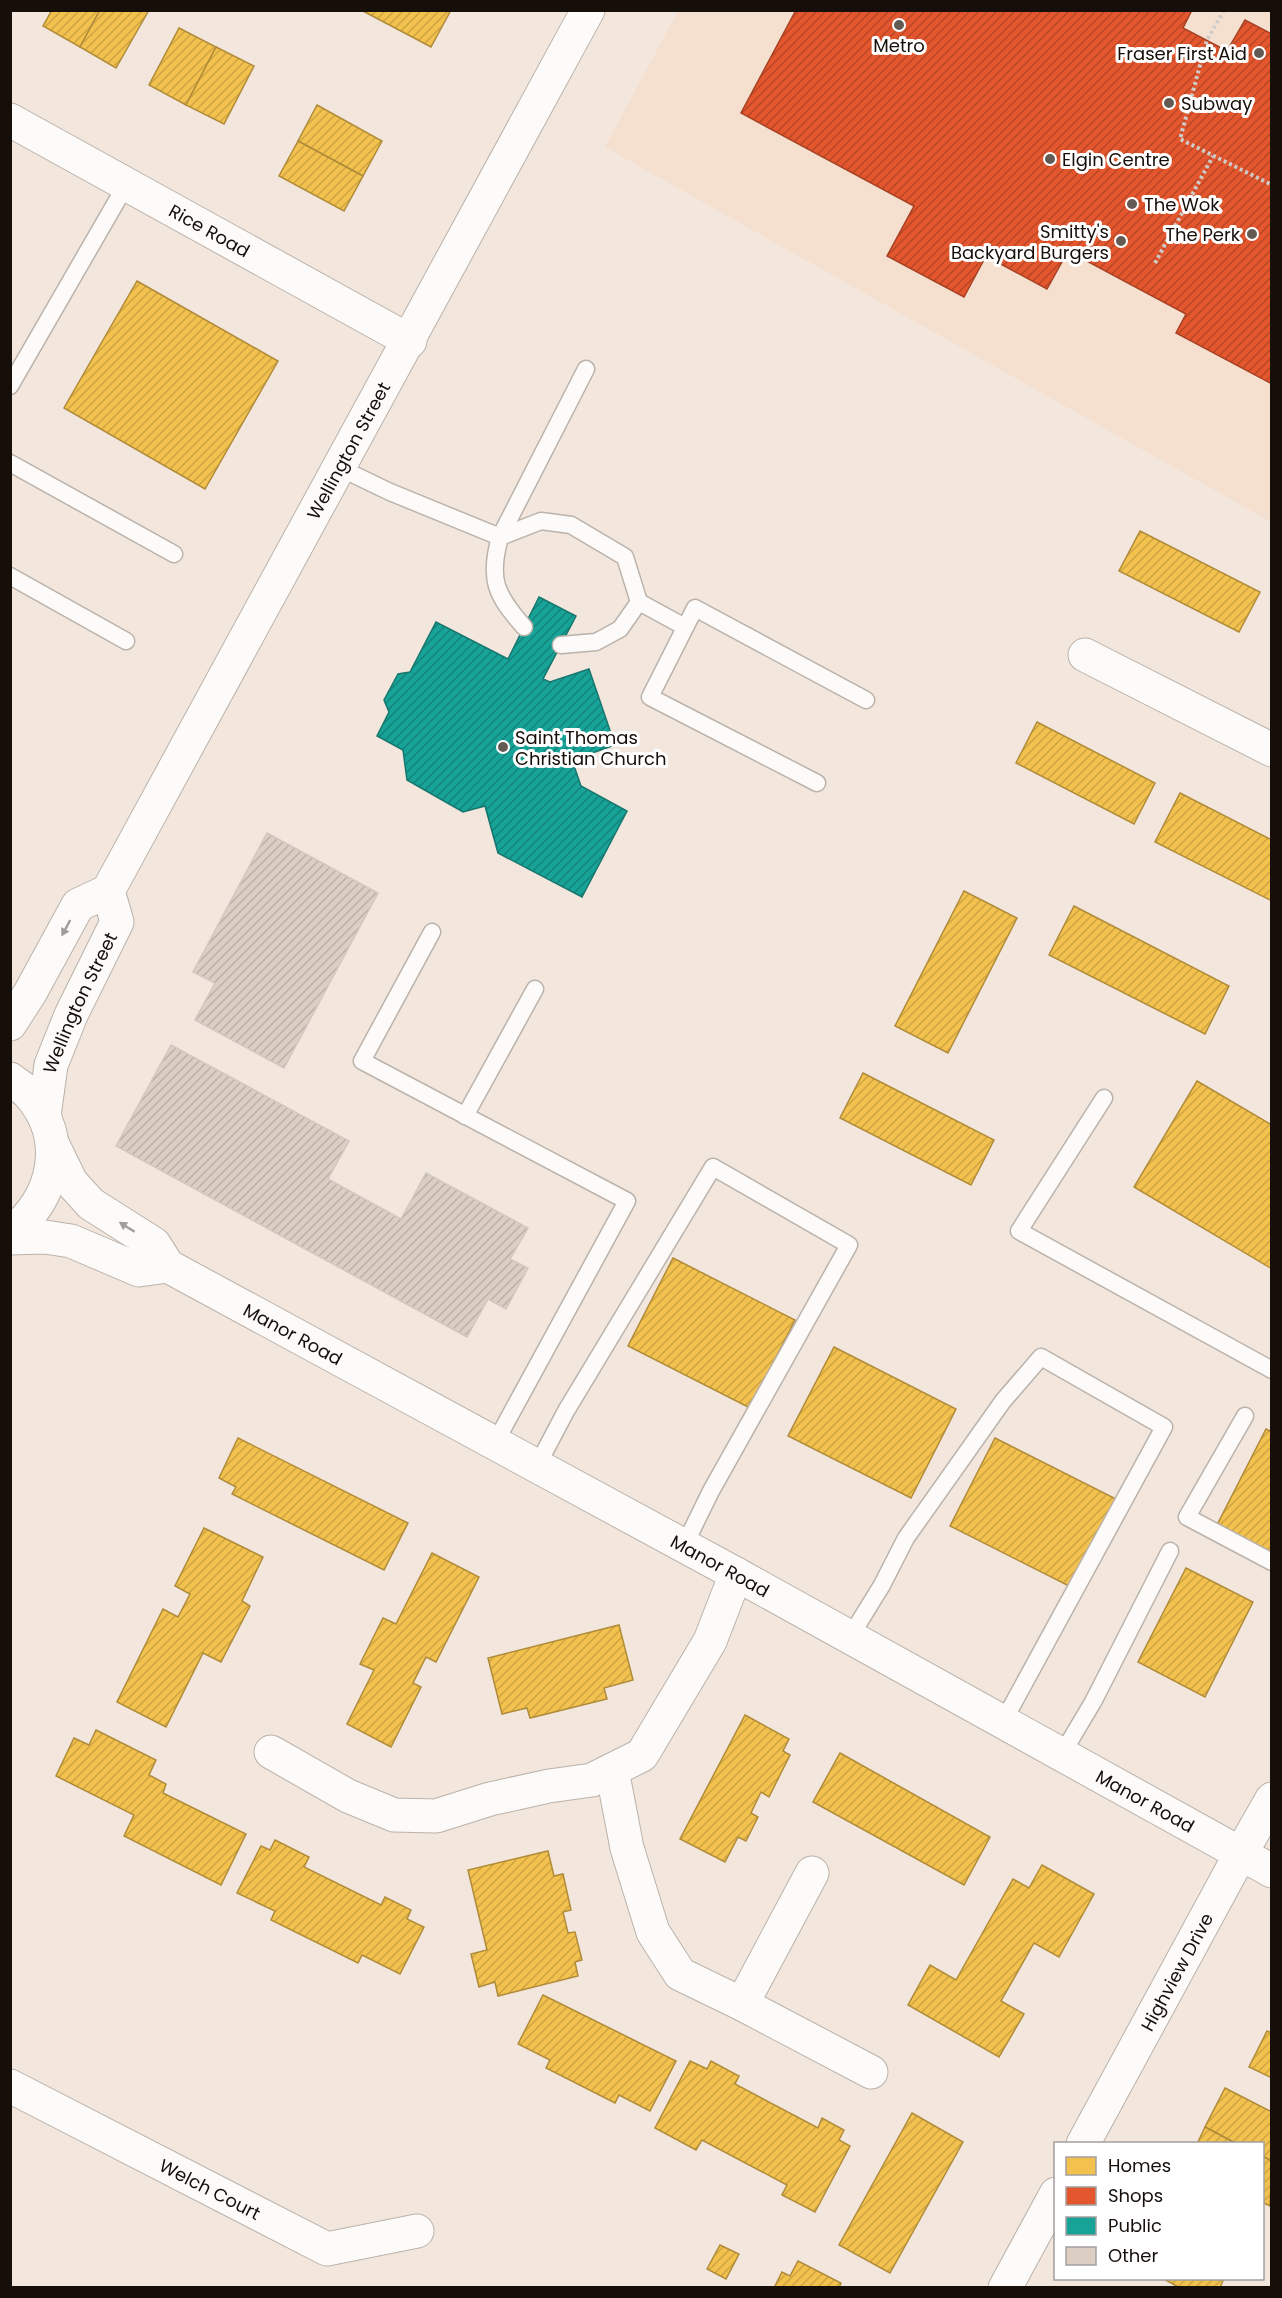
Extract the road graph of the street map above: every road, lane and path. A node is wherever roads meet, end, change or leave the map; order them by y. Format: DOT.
graph roads {
  1 [pos="588,10"];
  2 [pos="1224,10"];
  3 [pos="10,120"];
  4 [pos="1213,156"];
  5 [pos="126,184"];
  6 [pos="1272,185"];
  7 [pos="1155,263"];
  8 [pos="410,341"];
  9 [pos="586,369"];
  10 [pos="10,386"];
  11 [pos="10,463"];
  12 [pos="340,468"];
  13 [pos="500,537"];
  14 [pos="174,554"];
  15 [pos="10,576"];
  16 [pos="639,602"];
  17 [pos="524,627"];
  18 [pos="685,627"];
  19 [pos="126,641"];
  20 [pos="561,645"];
  21 [pos="1085,655"];
  22 [pos="866,700"];
  23 [pos="1272,750"];
  24 [pos="817,783"];
  25 [pos="108,891"];
  26 [pos="432,932"];
  27 [pos="535,989"];
  28 [pos="10,1024"];
  29 [pos="10,1079"];
  30 [pos="1104,1098"];
  31 [pos="465,1116"];
  32 [pos="48,1129"];
  33 [pos="10,1233"];
  34 [pos="10,1238"];
  35 [pos="168,1266"];
  36 [pos="1272,1370"];
  37 [pos="1245,1416"];
  38 [pos="495,1443"];
  39 [pos="537,1466"];
  40 [pos="684,1546"];
  41 [pos="1170,1551"];
  42 [pos="1272,1562"];
  43 [pos="736,1574"];
  44 [pos="850,1636"];
  45 [pos="1003,1722"];
  46 [pos="271,1752"];
  47 [pos="1062,1754"];
  48 [pos="612,1770"];
  49 [pos="1272,1798"];
  50 [pos="1241,1853"];
  51 [pos="1272,1871"];
  52 [pos="812,1873"];
  53 [pos="742,2004"];
  54 [pos="871,2072"];
  55 [pos="10,2086"];
  56 [pos="1084,2142"];
  57 [pos="1054,2198"];
  58 [pos="417,2231"];
  59 [pos="1005,2288"];
  1 -- 8 [label="street, Wellington Street"];
  2 -- 4 [label="path"];
  3 -- 5 [label="street, Rice Road"];
  4 -- 6 [label="path"];
  4 -- 7 [label="path"];
  5 -- 8 [label="street, Rice Road"];
  5 -- 10 [label="lane"];
  8 -- 12 [label="street, Wellington Street"];
  9 -- 13 [label="lane"];
  11 -- 14 [label="lane"];
  12 -- 13 [label="lane"];
  12 -- 25 [label="street, Wellington Street"];
  13 -- 16 [label="lane"];
  13 -- 17 [label="lane"];
  15 -- 19 [label="lane"];
  16 -- 18 [label="lane"];
  16 -- 20 [label="lane"];
  18 -- 22 [label="lane"];
  18 -- 24 [label="lane"];
  21 -- 23 [label="street"];
  25 -- 28 [label="street, one-way"];
  25 -- 32 [label="street, Wellington Street"];
  26 -- 31 [label="lane"];
  27 -- 31 [label="lane"];
  29 -- 32 [label="street, Manor Road"];
  30 -- 36 [label="lane"];
  31 -- 38 [label="lane"];
  32 -- 33 [label="street, Wellington Street"];
  35 -- 32 [label="street, Manor Road, one-way"];
  34 -- 35 [label="street"];
  35 -- 38 [label="street, Manor Road"];
  37 -- 42 [label="lane"];
  38 -- 39 [label="street, Manor Road"];
  39 -- 40 [label="street, Manor Road"];
  39 -- 40 [label="lane"];
  40 -- 43 [label="street, Manor Road"];
  41 -- 47 [label="lane"];
  43 -- 44 [label="street, Manor Road"];
  43 -- 48 [label="street"];
  44 -- 45 [label="street, Manor Road"];
  44 -- 45 [label="lane"];
  45 -- 47 [label="street, Manor Road"];
  46 -- 48 [label="street"];
  47 -- 50 [label="street, Manor Road"];
  48 -- 53 [label="street"];
  49 -- 50 [label="street, Highview Drive"];
  50 -- 51 [label="street, Manor Road"];
  50 -- 56 [label="street, Highview Drive"];
  52 -- 53 [label="street"];
  53 -- 54 [label="street"];
  55 -- 58 [label="street, Welch Court"];
  57 -- 59 [label="street"];
}
